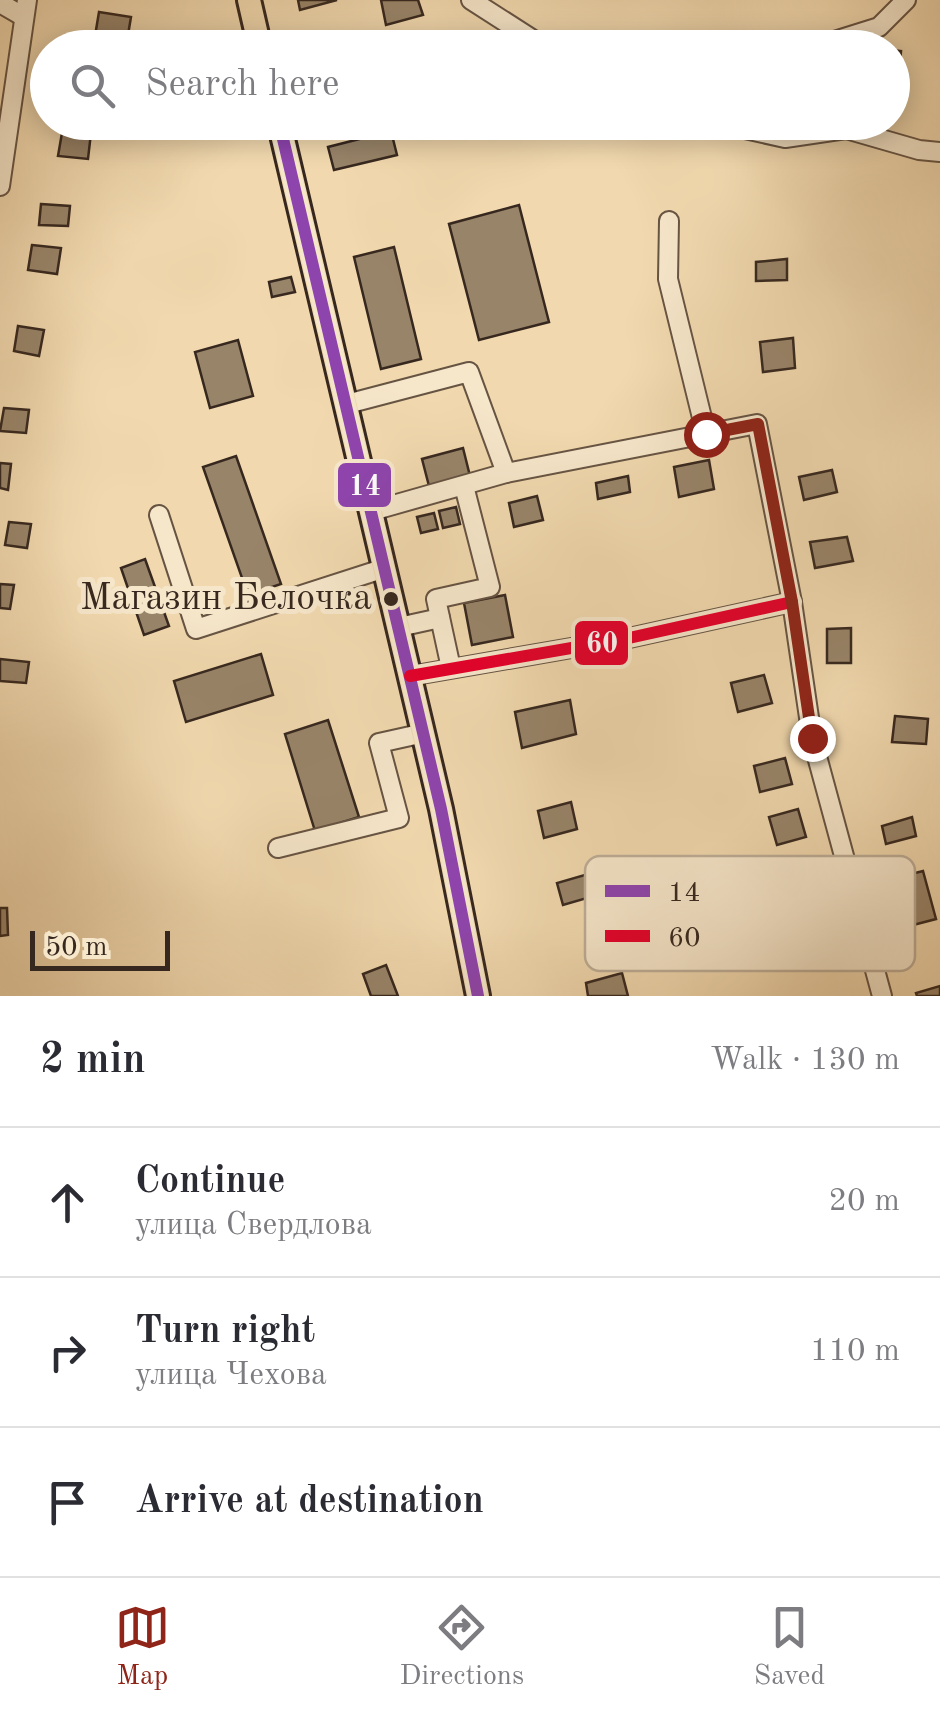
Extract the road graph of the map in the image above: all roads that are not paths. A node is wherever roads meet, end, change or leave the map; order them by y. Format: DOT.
graph roads {
  1 [pos="249,0"];
  2 [pos="471,0"];
  3 [pos="906,0"];
  4 [pos="0,3"];
  5 [pos="26,8"];
  6 [pos="256,30"];
  7 [pos="518,30"];
  8 [pos="869,30"];
  9 [pos="283,140"];
  10 [pos="885,140"];
  11 [pos="940,152"];
  12 [pos="0,186"];
  13 [pos="669,220"];
  14 [pos="347,404"];
  15 [pos="706,434"];
  16 [pos="506,474"];
  17 [pos="464,486"];
  18 [pos="372,511"];
  19 [pos="160,515"];
  20 [pos="385,568"];
  21 [pos="792,602"];
  22 [pos="440,618"];
  23 [pos="399,627"];
  24 [pos="451,668"];
  25 [pos="410,676"];
  26 [pos="424,733"];
  27 [pos="278,848"];
  28 [pos="844,856"];
  29 [pos="875,971"];
  30 [pos="478,996"];
  31 [pos="882,996"];
  1 -- 6 [label="main road"];
  2 -- 7 [label="street"];
  3 -- 8 [label="street"];
  4 -- 5 [label="street"];
  5 -- 12 [label="street"];
  9 -- 14 [label="main road"];
  10 -- 11 [label="street"];
  13 -- 15 [label="street"];
  14 -- 16 [label="street"];
  14 -- 18 [label="main road"];
  15 -- 16 [label="street"];
  15 -- 21 [label="street"];
  16 -- 17 [label="street"];
  17 -- 18 [label="street"];
  17 -- 22 [label="street"];
  18 -- 20 [label="main road"];
  19 -- 20 [label="street"];
  20 -- 23 [label="main road"];
  21 -- 24 [label="street"];
  21 -- 28 [label="street"];
  22 -- 23 [label="street"];
  22 -- 24 [label="street"];
  23 -- 25 [label="main road"];
  24 -- 25 [label="street"];
  25 -- 26 [label="main road"];
  26 -- 27 [label="street"];
  26 -- 30 [label="main road"];
  29 -- 31 [label="street"];
}
